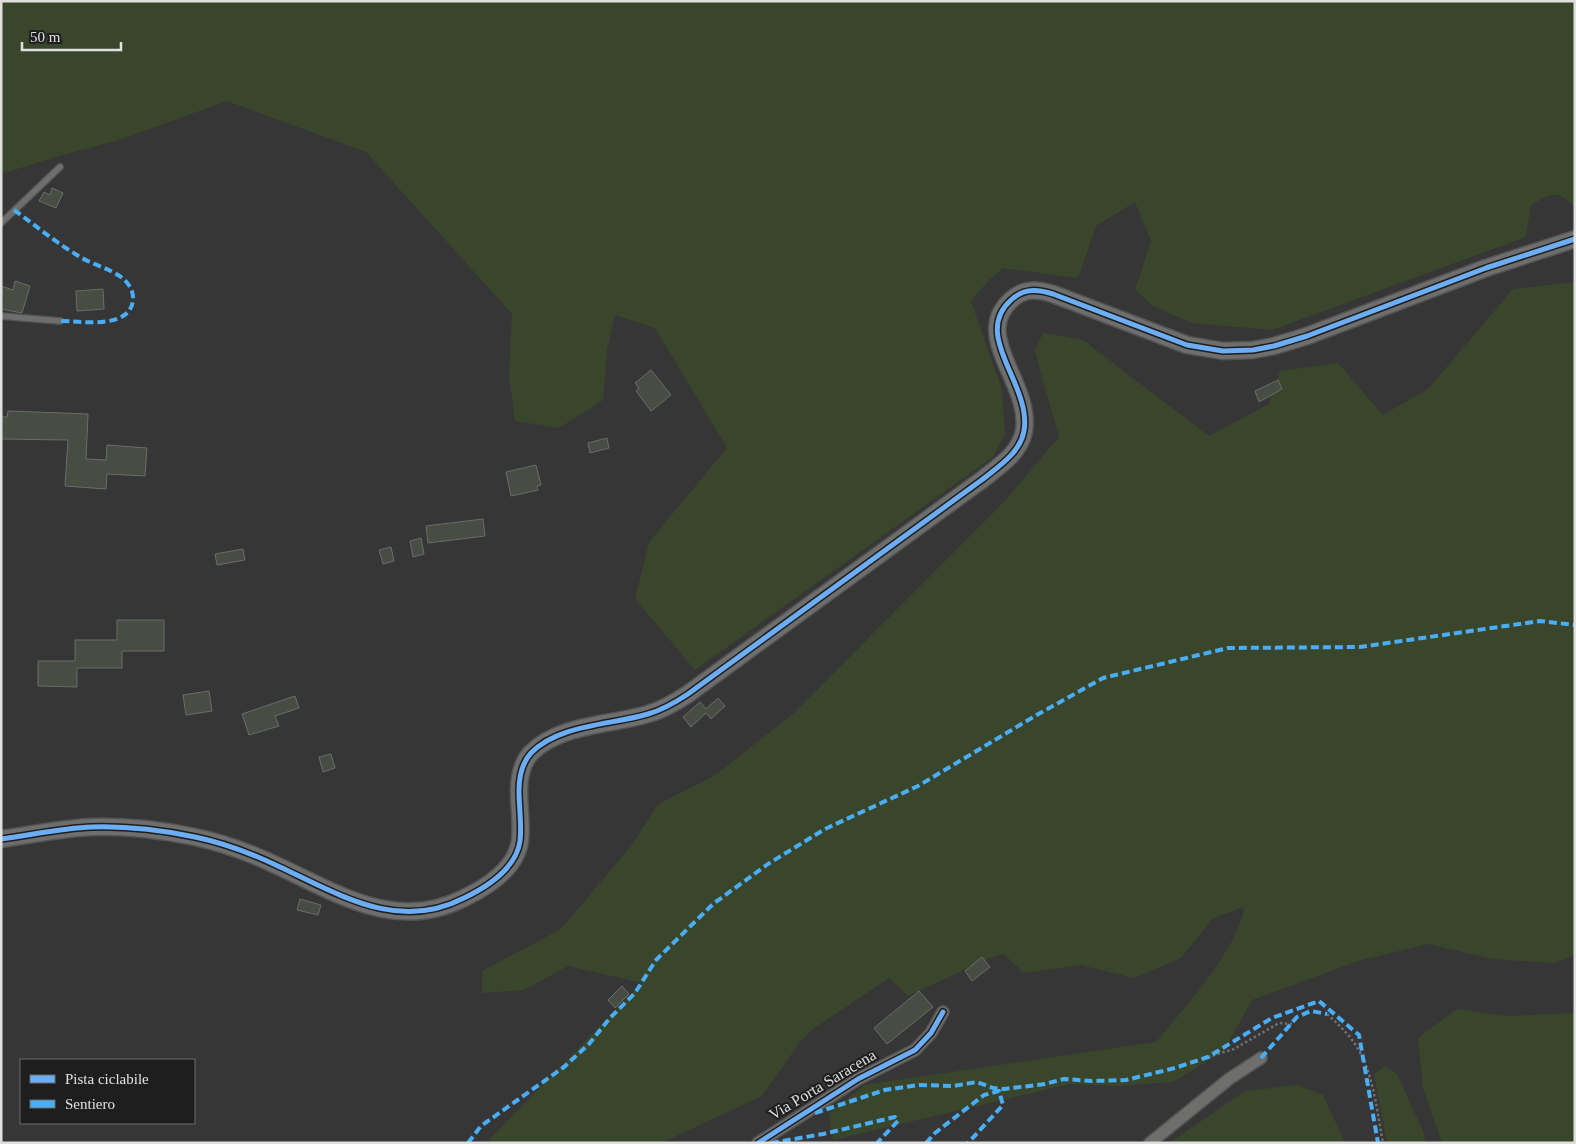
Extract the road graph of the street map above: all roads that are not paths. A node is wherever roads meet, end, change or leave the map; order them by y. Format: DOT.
graph roads {
  1 [pos="60,167"];
  2 [pos="1,223"];
  3 [pos="1575,238"];
  4 [pos="1,316"];
  5 [pos="60,321"];
  6 [pos="1,839"];
  7 [pos="943,1012"];
  8 [pos="1261,1058"];
  9 [pos="758,1143"];
  10 [pos="1150,1143"];
  1 -- 2 [label="lane"];
  3 -- 6 [label="street"];
  4 -- 5 [label="lane"];
  7 -- 9 [label="street, Via Porta Saracena"];
  8 -- 10 [label="street"];
}
